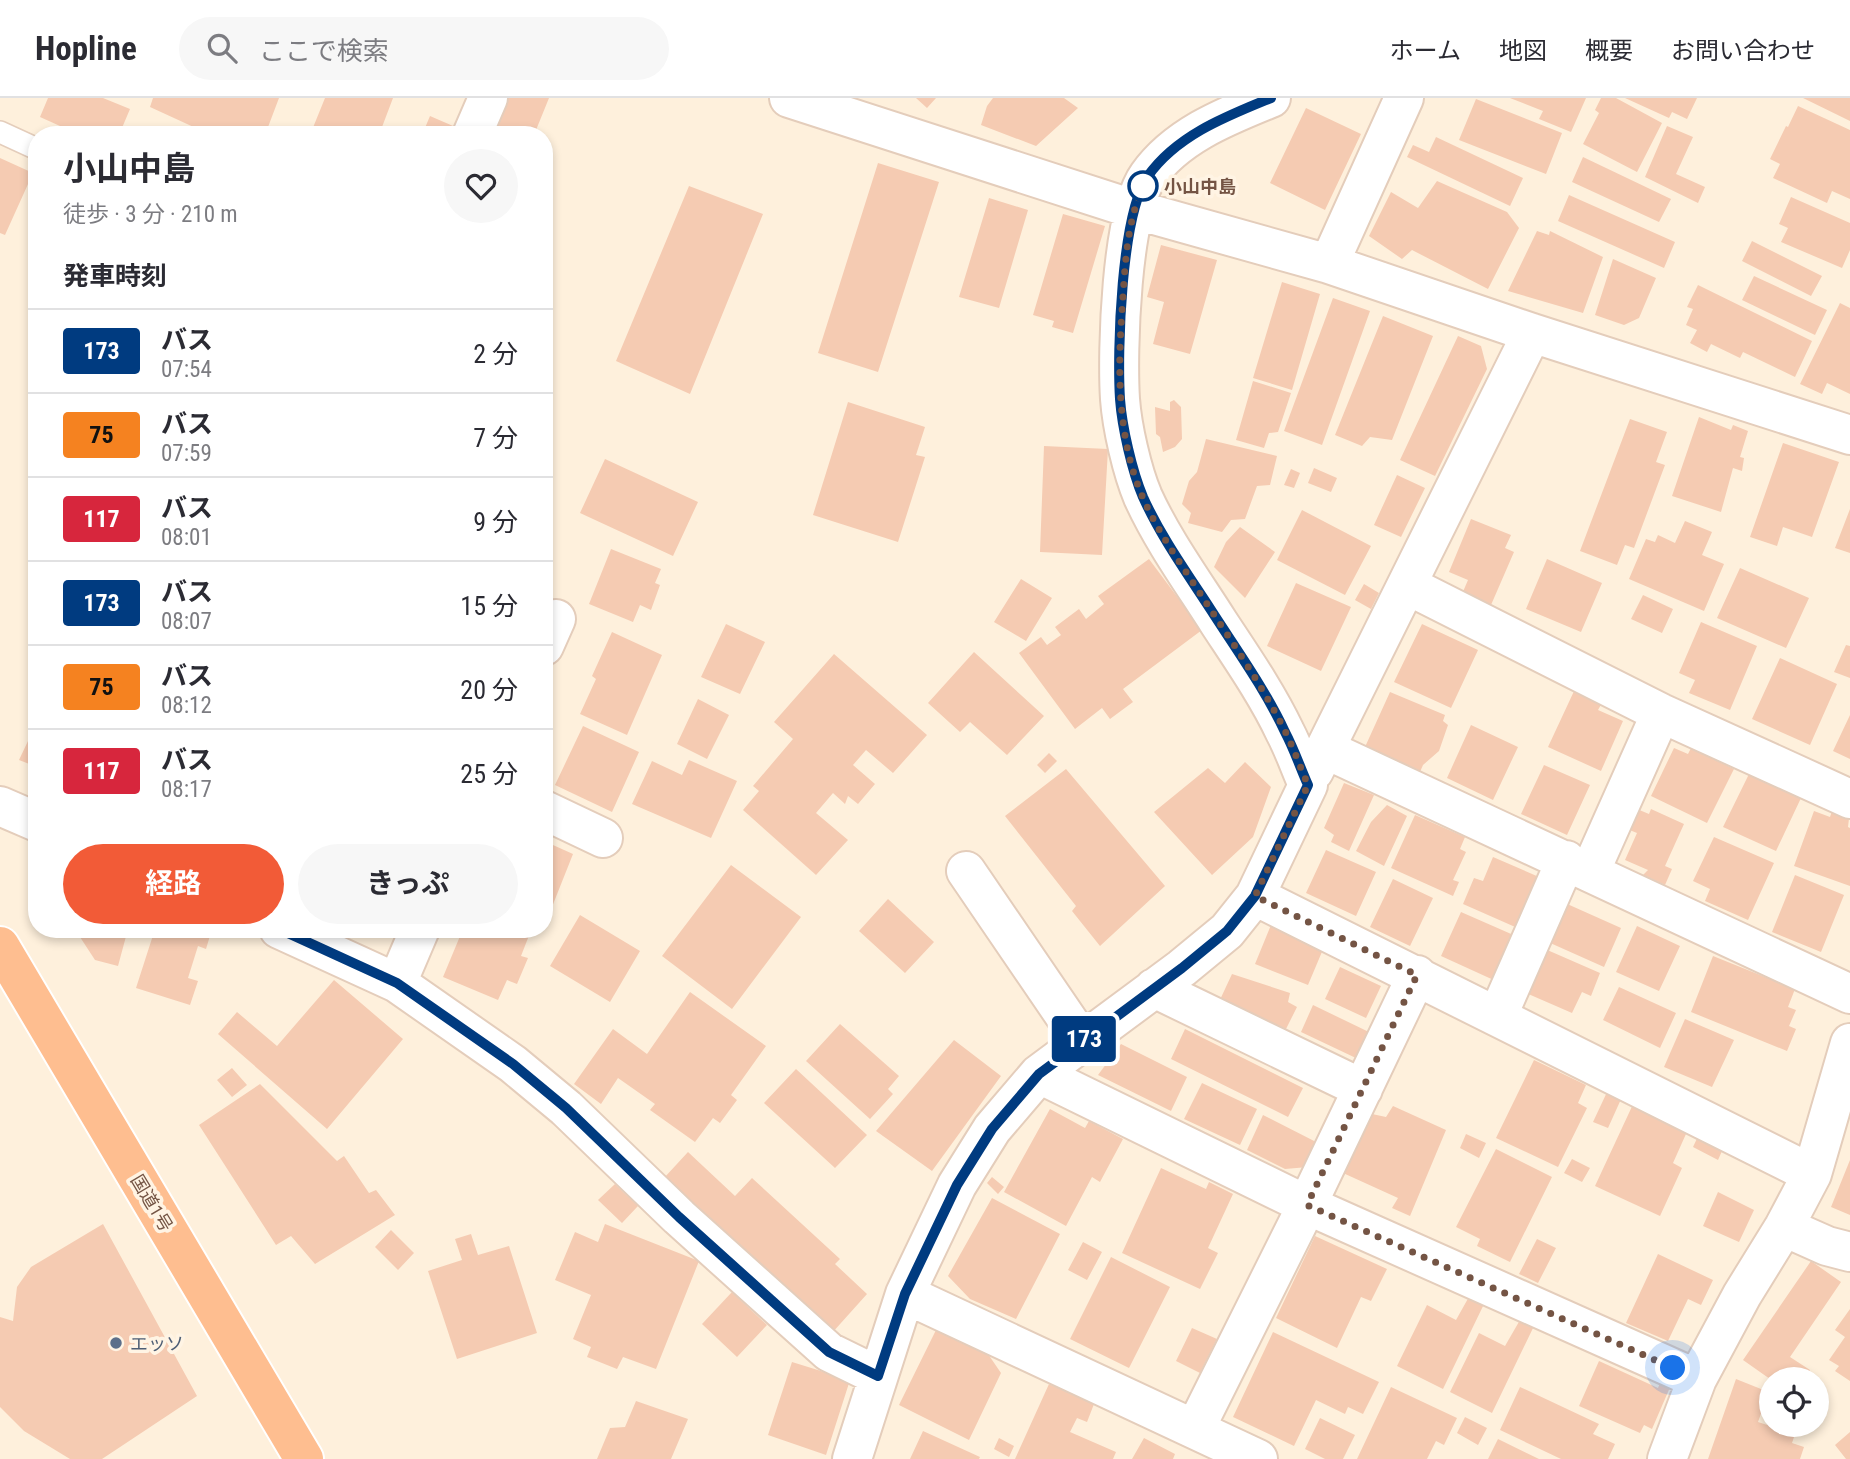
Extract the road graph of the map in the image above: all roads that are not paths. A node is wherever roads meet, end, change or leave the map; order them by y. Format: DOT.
graph roads {
  1 [pos="488,98"];
  2 [pos="1271,98"];
  3 [pos="1404,98"];
  4 [pos="814,102"];
  5 [pos="476,126"];
  6 [pos="0,132"];
  7 [pos="28,145"];
  8 [pos="1133,209"];
  9 [pos="1329,264"];
  10 [pos="1532,333"];
  11 [pos="1850,435"];
  12 [pos="1407,585"];
  13 [pos="1661,713"];
  14 [pos="1325,749"];
  15 [pos="1308,785"];
  16 [pos="1850,799"];
  17 [pos="0,806"];
  18 [pos="553,814"];
  19 [pos="28,818"];
  20 [pos="603,838"];
  21 [pos="1578,866"];
  22 [pos="965,871"];
  23 [pos="1255,896"];
  24 [pos="299,938"];
  25 [pos="416,938"];
  26 [pos="0,946"];
  27 [pos="1417,975"];
  28 [pos="397,983"];
  29 [pos="1154,988"];
  30 [pos="1850,994"];
  31 [pos="1498,1016"];
  32 [pos="1083,1041"];
  33 [pos="1850,1043"];
  34 [pos="1039,1074"];
  35 [pos="1363,1089"];
  36 [pos="1812,1174"];
  37 [pos="1307,1205"];
  38 [pos="1784,1227"];
  39 [pos="1850,1252"];
  40 [pos="905,1294"];
  41 [pos="878,1376"];
  42 [pos="1697,1379"];
  43 [pos="1195,1429"];
  44 [pos="303,1459"];
  45 [pos="852,1459"];
  46 [pos="1258,1459"];
  47 [pos="1667,1459"];
  1 -- 5 [label="street"];
  2 -- 8 [label="street"];
  3 -- 9 [label="street"];
  4 -- 8 [label="street"];
  6 -- 7 [label="lane"];
  8 -- 9 [label="street"];
  8 -- 15 [label="street"];
  9 -- 10 [label="street"];
  10 -- 11 [label="street"];
  10 -- 12 [label="street"];
  12 -- 13 [label="street"];
  12 -- 14 [label="street"];
  13 -- 16 [label="street"];
  13 -- 21 [label="street"];
  14 -- 15 [label="street"];
  14 -- 21 [label="street"];
  15 -- 23 [label="street"];
  17 -- 19 [label="street"];
  18 -- 20 [label="street"];
  21 -- 30 [label="street"];
  21 -- 31 [label="street"];
  22 -- 32 [label="street"];
  23 -- 27 [label="street"];
  23 -- 29 [label="street"];
  24 -- 28 [label="street"];
  25 -- 28 [label="street"];
  26 -- 44 [label="highway, 国道1号"];
  27 -- 31 [label="street"];
  27 -- 35 [label="street"];
  28 -- 41 [label="street"];
  29 -- 32 [label="street"];
  29 -- 35 [label="street"];
  31 -- 36 [label="street"];
  32 -- 34 [label="street"];
  33 -- 36 [label="street"];
  34 -- 37 [label="street"];
  34 -- 40 [label="street"];
  35 -- 37 [label="street"];
  36 -- 38 [label="street"];
  37 -- 42 [label="street"];
  37 -- 43 [label="street"];
  38 -- 39 [label="street"];
  38 -- 42 [label="street"];
  40 -- 41 [label="street"];
  40 -- 43 [label="street"];
  41 -- 45 [label="street"];
  42 -- 47 [label="street"];
  43 -- 46 [label="street"];
}
